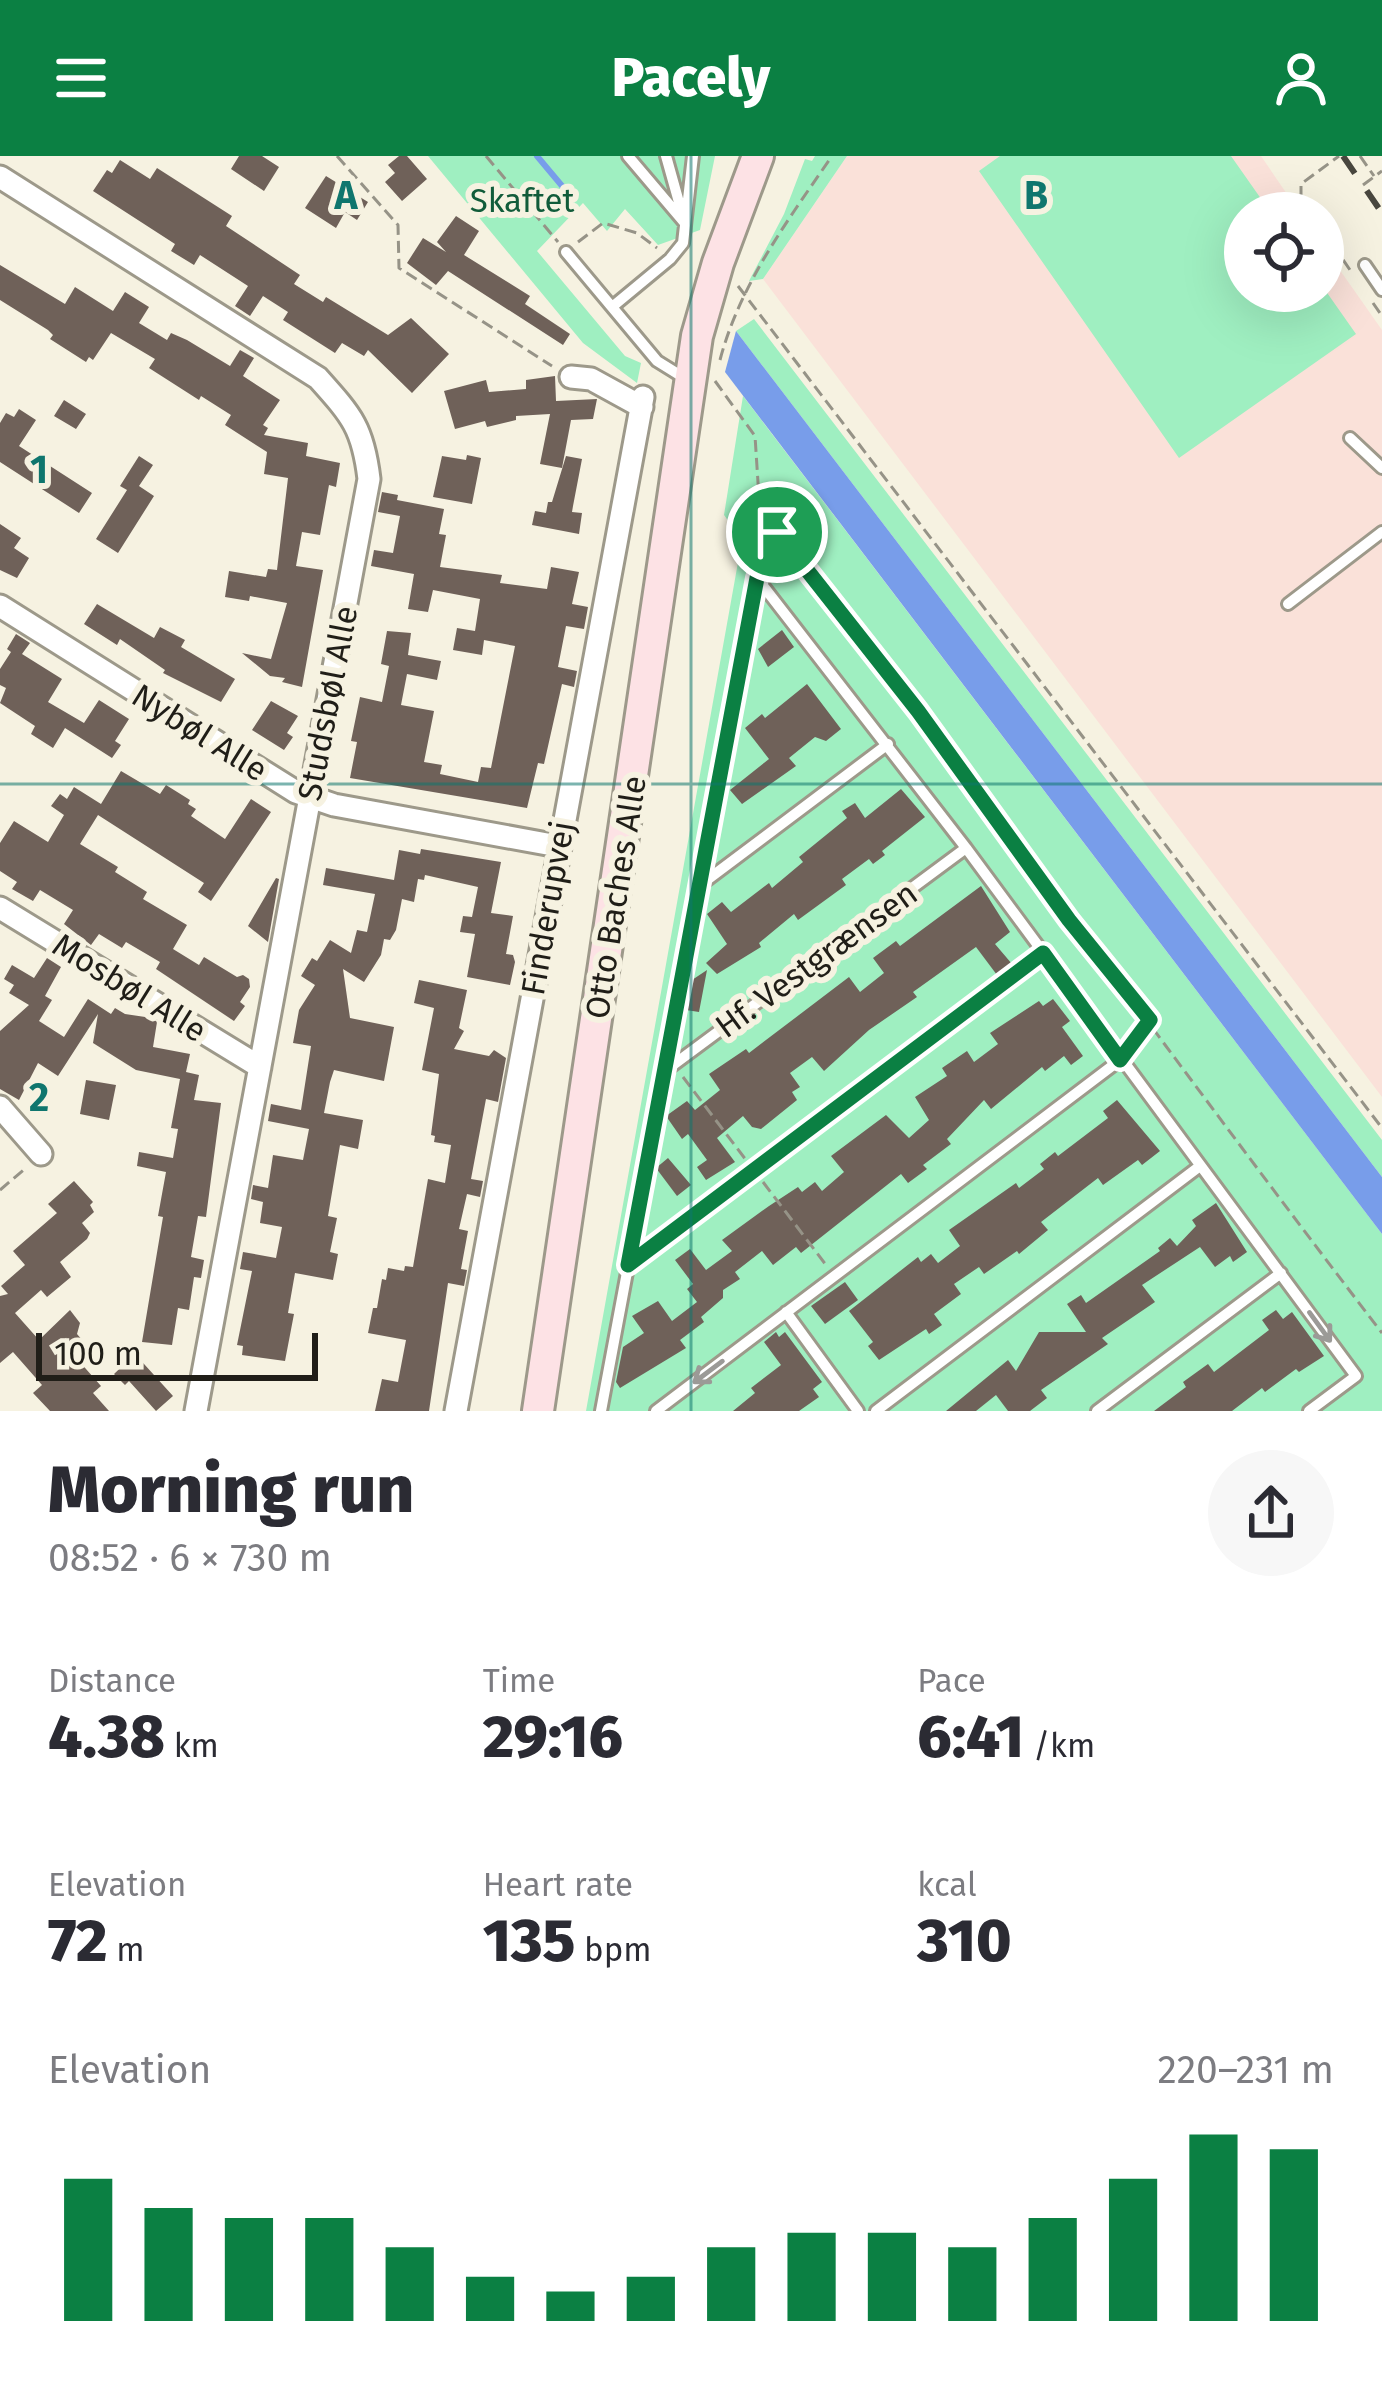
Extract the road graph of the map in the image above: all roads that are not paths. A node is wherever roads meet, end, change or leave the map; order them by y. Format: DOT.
graph roads {
  1 [pos="628,156"];
  2 [pos="666,156"];
  3 [pos="693,156"];
  4 [pos="758,156"];
  5 [pos="778,156"];
  6 [pos="0,177"];
  7 [pos="685,222"];
  8 [pos="566,252"];
  9 [pos="1365,265"];
  10 [pos="732,279"];
  11 [pos="1382,290"];
  12 [pos="613,307"];
  13 [pos="571,377"];
  14 [pos="703,381"];
  15 [pos="1350,438"];
  16 [pos="1382,468"];
  17 [pos="1382,532"];
  18 [pos="1288,604"];
  19 [pos="0,607"];
  20 [pos="887,744"];
  21 [pos="309,796"];
  22 [pos="558,846"];
  23 [pos="966,848"];
  24 [pos="699,886"];
  25 [pos="0,908"];
  26 [pos="1043,953"];
  27 [pos="1120,1060"];
  28 [pos="260,1067"];
  29 [pos="664,1071"];
  30 [pos="0,1107"];
  31 [pos="41,1154"];
  32 [pos="1200,1166"];
  33 [pos="628,1265"];
  34 [pos="1281,1274"];
  35 [pos="786,1312"];
  36 [pos="196,1411"];
  37 [pos="455,1411"];
  38 [pos="538,1411"];
  39 [pos="601,1411"];
  40 [pos="656,1411"];
  41 [pos="858,1411"];
  42 [pos="876,1411"];
  43 [pos="1096,1411"];
  44 [pos="1309,1411"];
  1 -- 7 [label="lane"];
  2 -- 7 [label="lane"];
  3 -- 7 [label="lane"];
  4 -- 10 [label="street"];
  5 -- 10 [label="street"];
  6 -- 21 [label="street, Studsbøl Alle"];
  7 -- 12 [label="lane"];
  8 -- 12 [label="lane"];
  9 -- 11 [label="lane"];
  10 -- 14 [label="street, Otto Baches Alle"];
  12 -- 14 [label="lane"];
  13 -- 22 [label="street, Finderupvej"];
  14 -- 38 [label="street, Otto Baches Alle"];
  15 -- 16 [label="lane"];
  17 -- 18 [label="lane"];
  19 -- 21 [label="street, Nybøl Alle"];
  20 -- 23 [label="lane"];
  20 -- 24 [label="lane"];
  20 -- 24 [label="lane"];
  21 -- 22 [label="street, Nybøl Alle"];
  21 -- 28 [label="street, Studsbøl Alle"];
  22 -- 37 [label="street, Finderupvej"];
  23 -- 26 [label="lane"];
  23 -- 29 [label="lane, Hf. Vestgrænsen"];
  24 -- 29 [label="lane"];
  25 -- 28 [label="street, Mosbøl Alle"];
  26 -- 27 [label="lane"];
  26 -- 33 [label="lane"];
  27 -- 32 [label="lane"];
  27 -- 35 [label="lane"];
  28 -- 36 [label="street, Studsbøl Alle"];
  29 -- 33 [label="lane"];
  30 -- 31 [label="street"];
  32 -- 34 [label="lane"];
  32 -- 42 [label="lane"];
  33 -- 39 [label="lane"];
  34 -- 43 [label="lane"];
  34 -- 44 [label="lane, one-way"];
  35 -- 40 [label="lane, one-way"];
  35 -- 41 [label="lane"];
}
